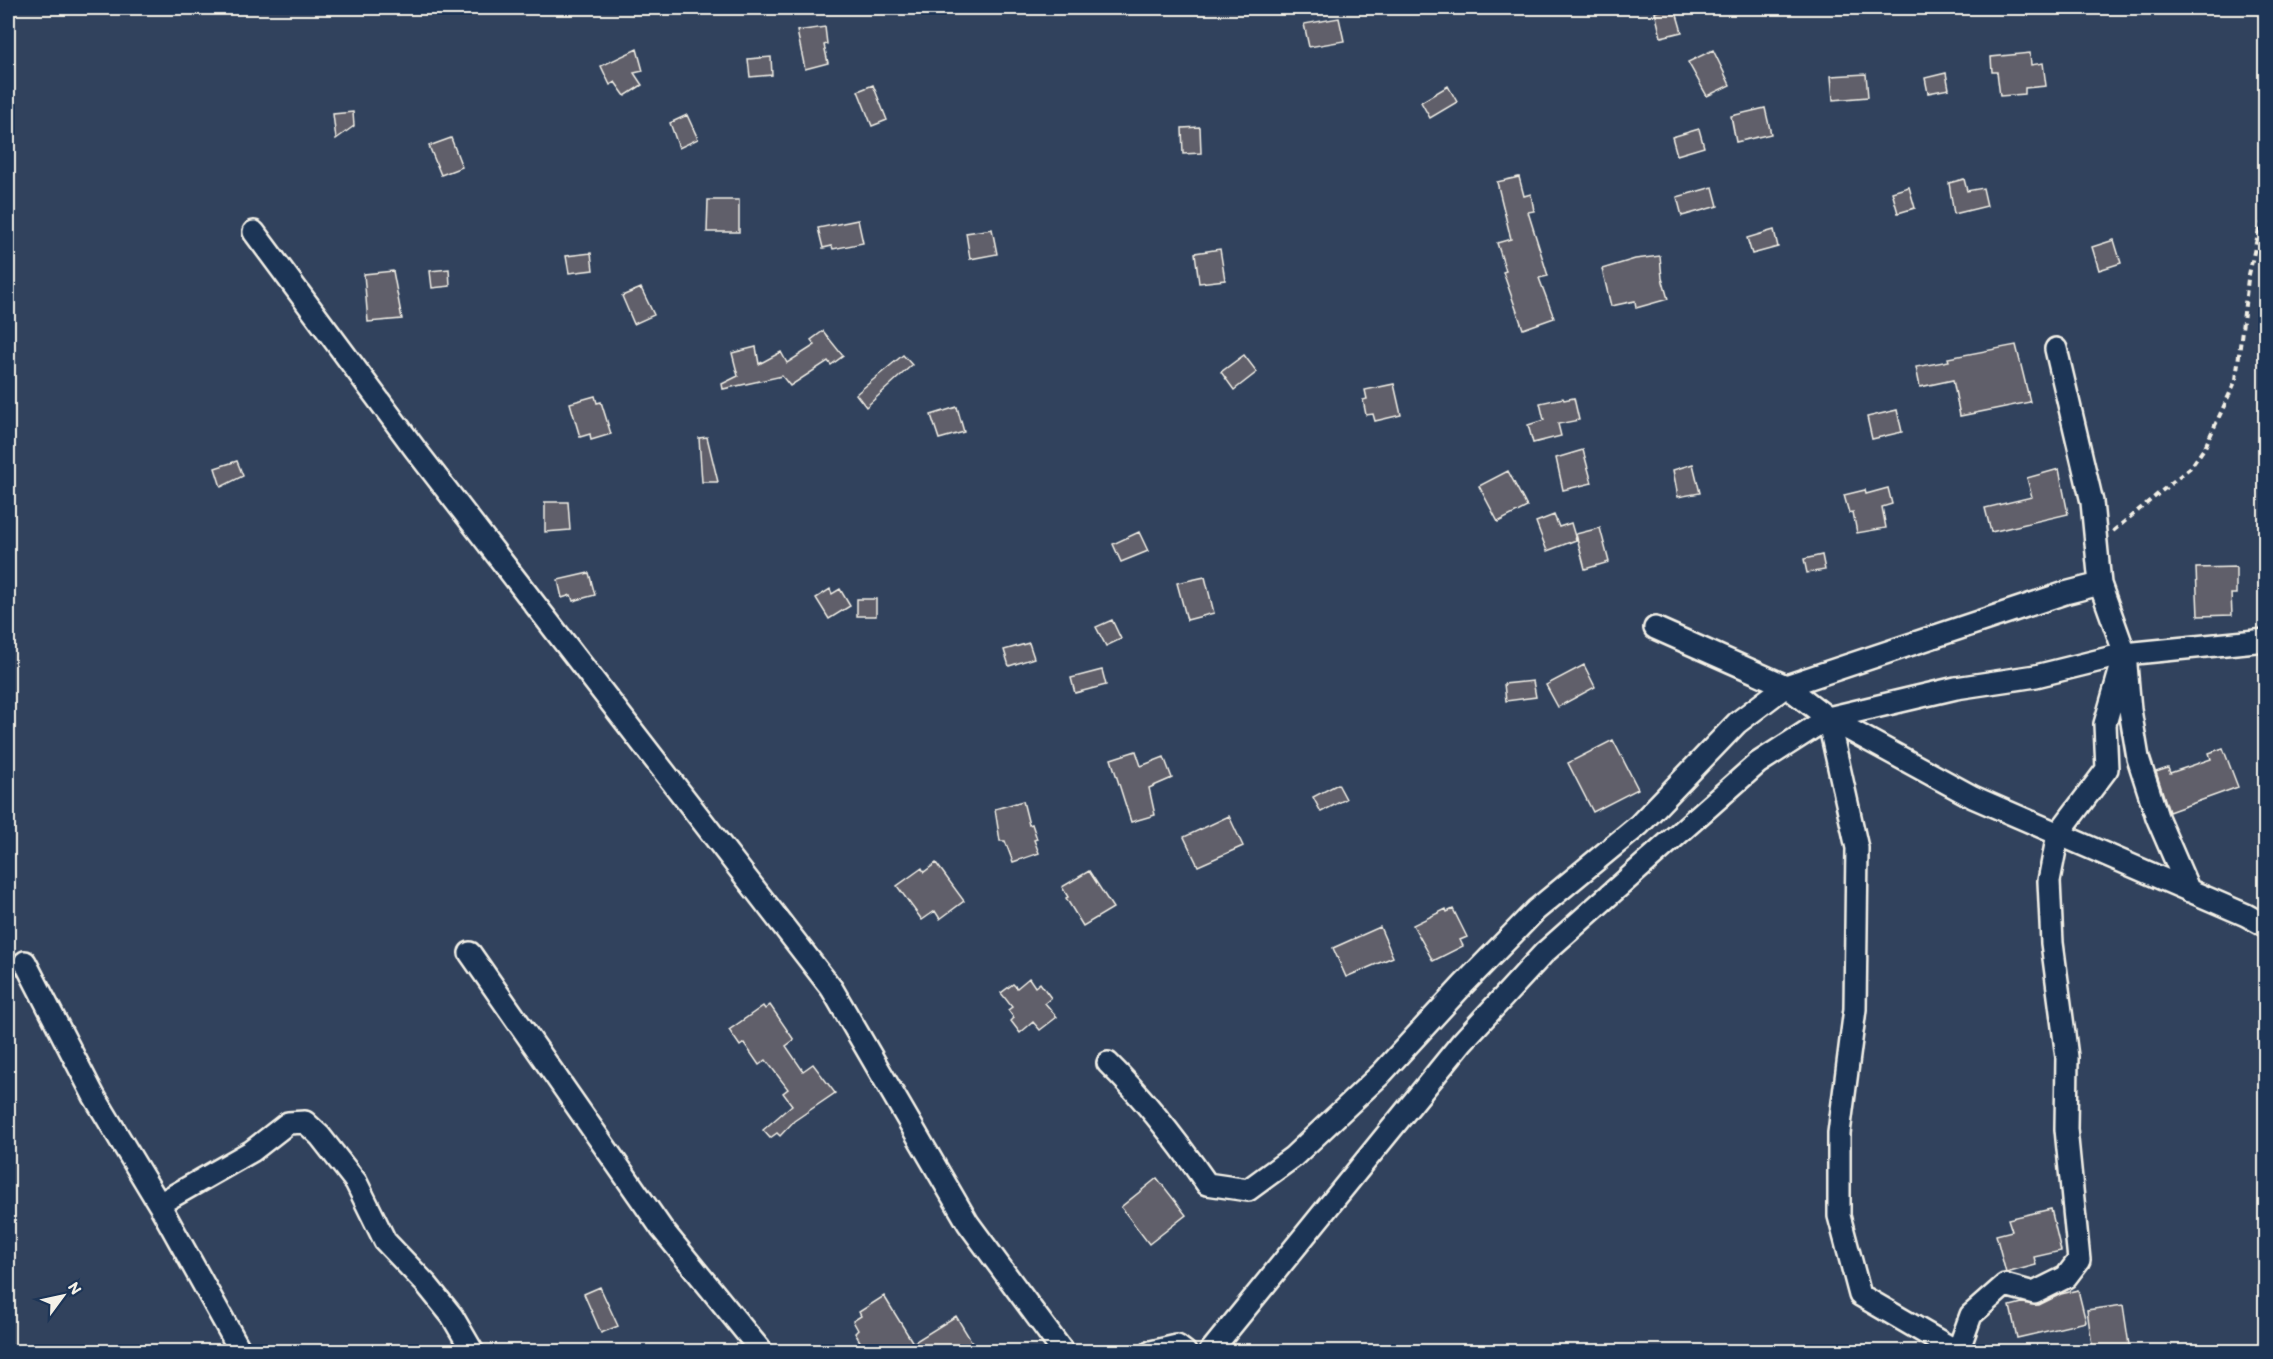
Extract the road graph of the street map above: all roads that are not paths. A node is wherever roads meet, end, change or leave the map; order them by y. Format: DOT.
graph roads {
  1 [pos="254,232"];
  2 [pos="2056,349"];
  3 [pos="2100,584"];
  4 [pos="1654,628"];
  5 [pos="2265,640"];
  6 [pos="2125,654"];
  7 [pos="1786,686"];
  8 [pos="1828,718"];
  9 [pos="2058,834"];
  10 [pos="2189,891"];
  11 [pos="2265,926"];
  12 [pos="470,953"];
  13 [pos="26,962"];
  14 [pos="1108,1063"];
  15 [pos="159,1204"];
  16 [pos="1958,1351"];
  17 [pos="241,1352"];
  18 [pos="473,1352"];
  19 [pos="762,1352"];
  20 [pos="1063,1352"];
  21 [pos="1151,1352"];
  22 [pos="1185,1352"];
  23 [pos="1210,1352"];
  1 -- 20 [label="street"];
  2 -- 3 [label="street"];
  3 -- 6 [label="street"];
  3 -- 7 [label="street"];
  4 -- 7 [label="street"];
  5 -- 6 [label="street"];
  6 -- 8 [label="street"];
  6 -- 9 [label="street"];
  6 -- 10 [label="street"];
  7 -- 8 [label="street"];
  7 -- 14 [label="street"];
  8 -- 9 [label="street"];
  8 -- 16 [label="street"];
  8 -- 23 [label="street"];
  9 -- 10 [label="street"];
  9 -- 16 [label="street"];
  10 -- 11 [label="street"];
  12 -- 19 [label="street"];
  13 -- 15 [label="street"];
  15 -- 17 [label="street"];
  15 -- 18 [label="street"];
  21 -- 22 [label="street"];
}
